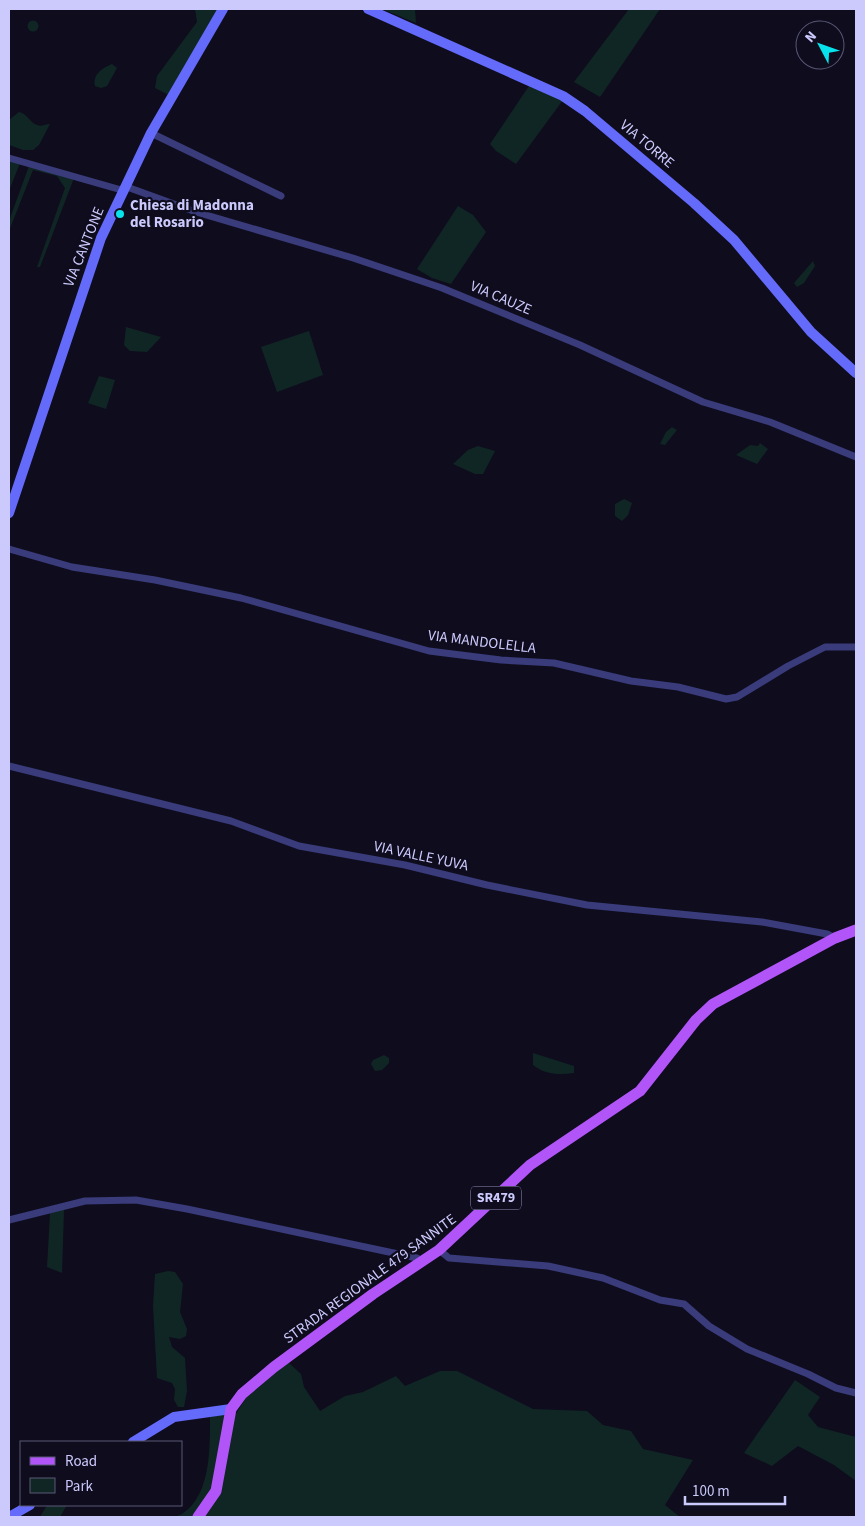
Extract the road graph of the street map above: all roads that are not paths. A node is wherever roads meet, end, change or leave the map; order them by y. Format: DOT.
graph roads {
  1 [pos="224,9"];
  2 [pos="368,9"];
  3 [pos="152,133"];
  4 [pos="9,158"];
  5 [pos="126,189"];
  6 [pos="281,196"];
  7 [pos="856,373"];
  8 [pos="856,457"];
  9 [pos="9,512"];
  10 [pos="9,549"];
  11 [pos="856,647"];
  12 [pos="9,766"];
  13 [pos="856,930"];
  14 [pos="835,938"];
  15 [pos="9,1220"];
  16 [pos="439,1250"];
  17 [pos="422,1261"];
  18 [pos="854,1391"];
  19 [pos="231,1409"];
  20 [pos="135,1441"];
  21 [pos="28,1506"];
  22 [pos="9,1517"];
  23 [pos="198,1517"];
  1 -- 3 [label="main road, VIA CANTONE"];
  2 -- 7 [label="main road, VIA TORRE"];
  3 -- 5 [label="main road, VIA CANTONE"];
  3 -- 6 [label="street"];
  4 -- 5 [label="street, VIA CAUZE"];
  5 -- 8 [label="street, VIA CAUZE"];
  5 -- 9 [label="main road, VIA CANTONE"];
  10 -- 11 [label="street, VIA MANDOLELLA"];
  12 -- 14 [label="street, VIA VALLE YUVA"];
  13 -- 14 [label="main road, STRADA REGIONALE 479 SANNITE / SR479"];
  14 -- 16 [label="main road, STRADA REGIONALE 479 SANNITE / SR479"];
  15 -- 17 [label="street"];
  16 -- 17 [label="main road, STRADA REGIONALE 479 SANNITE / SR479"];
  16 -- 18 [label="street"];
  17 -- 19 [label="main road, STRADA REGIONALE 479 SANNITE / SR479"];
  19 -- 20 [label="main road"];
  19 -- 23 [label="main road, STRADA REGIONALE 479 SANNITE / SR479"];
  21 -- 22 [label="main road"];
}
